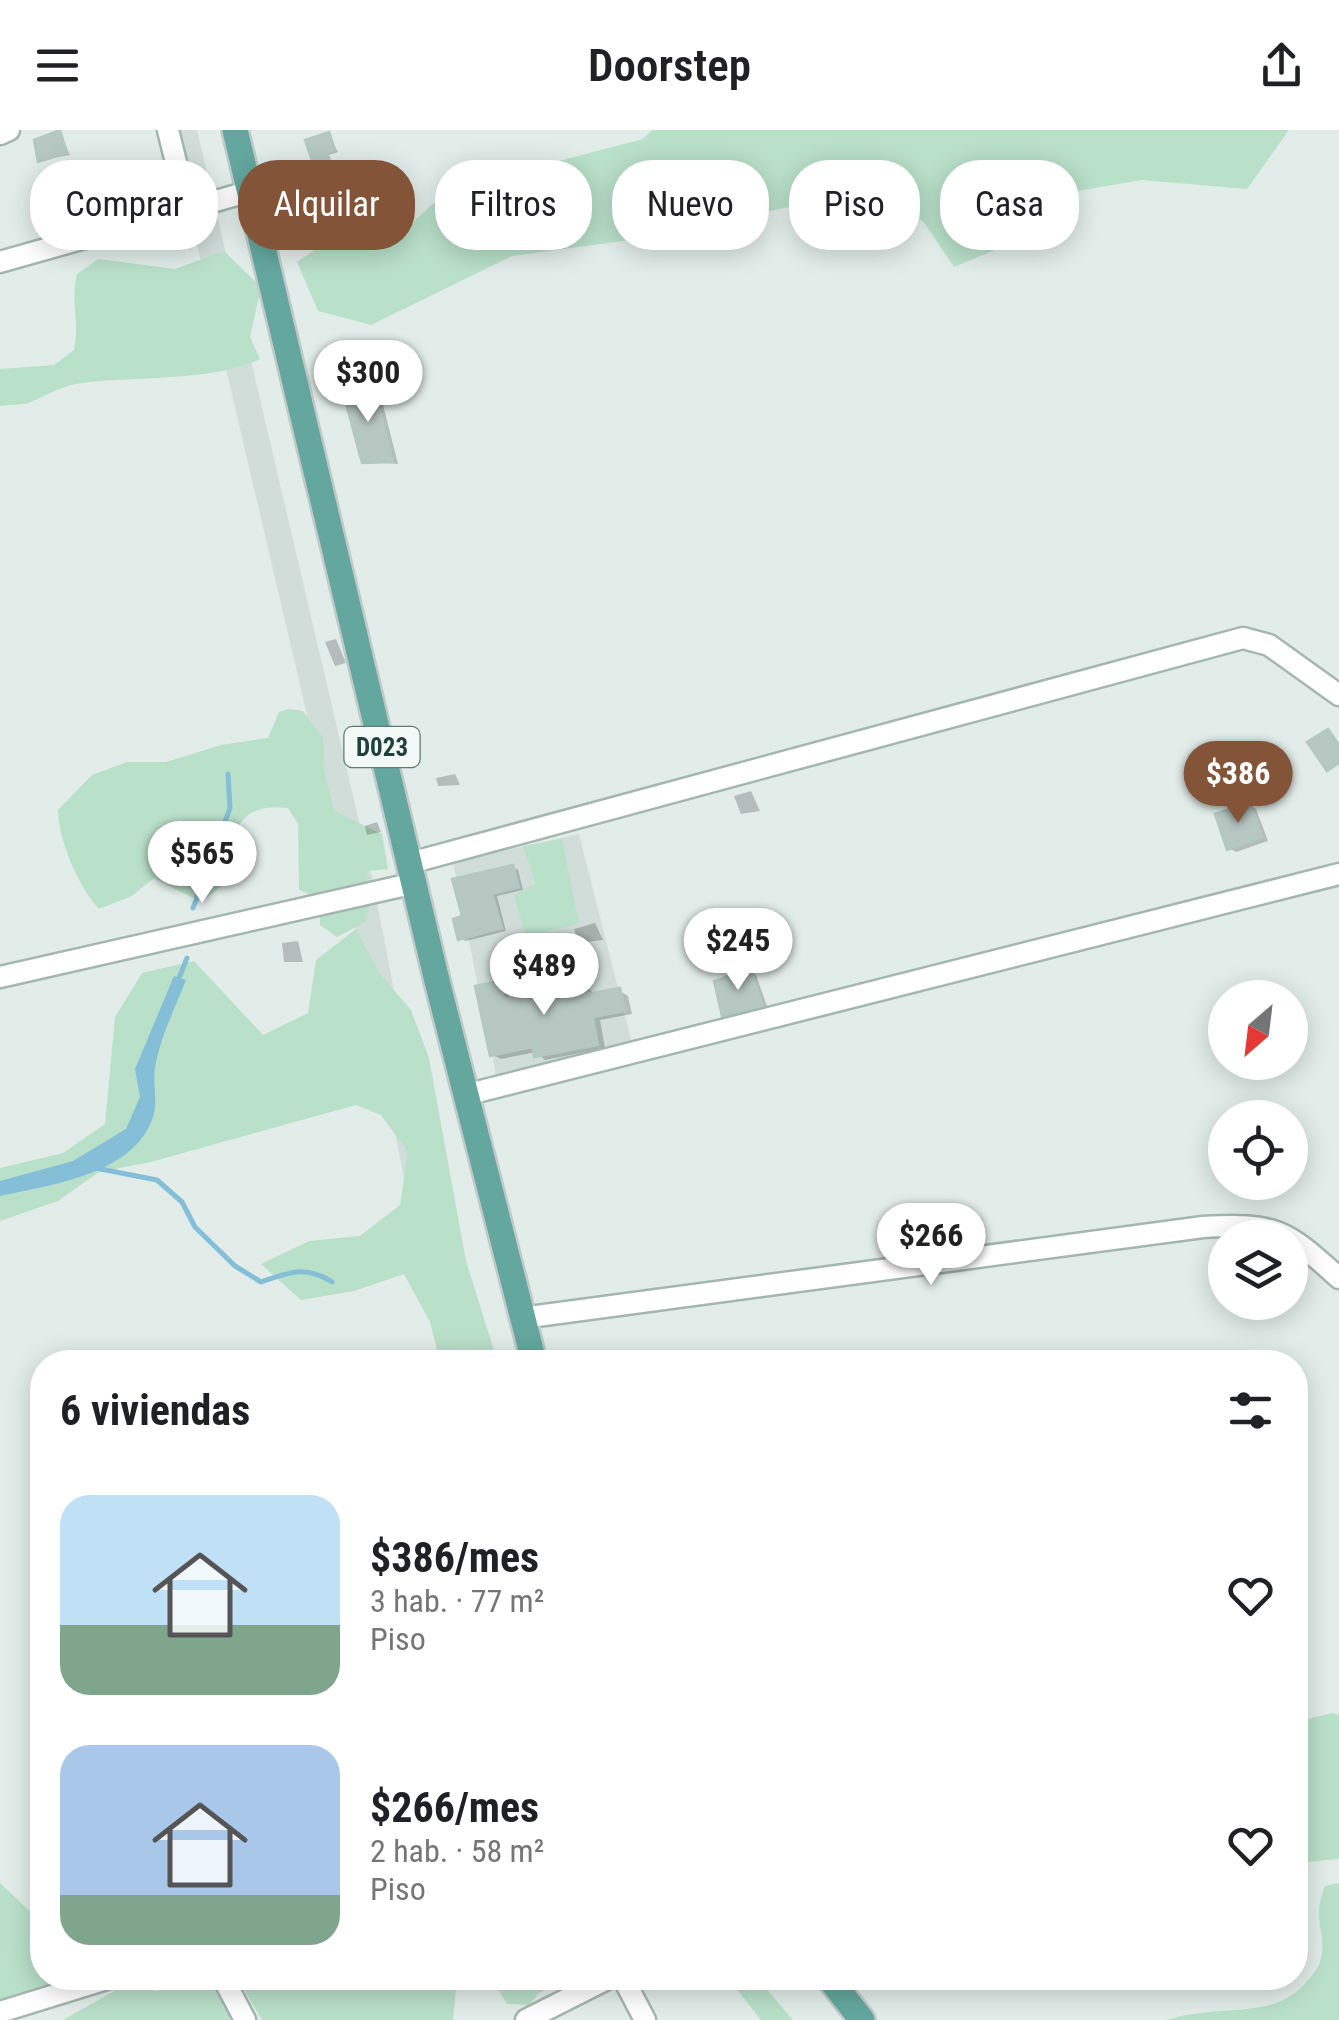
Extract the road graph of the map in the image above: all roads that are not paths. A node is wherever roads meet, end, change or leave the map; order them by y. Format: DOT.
graph roads {
  1 [pos="9,130"];
  2 [pos="168,130"];
  3 [pos="235,130"];
  4 [pos="0,134"];
  5 [pos="175,160"];
  6 [pos="243,160"];
  7 [pos="41,250"];
  8 [pos="265,250"];
  9 [pos="0,262"];
  10 [pos="1339,695"];
  11 [pos="413,873"];
  12 [pos="1339,874"];
  13 [pos="0,977"];
  14 [pos="465,1095"];
  15 [pos="1339,1278"];
  16 [pos="522,1318"];
  17 [pos="531,1350"];
  18 [pos="71,1990"];
  19 [pos="230,1990"];
  20 [pos="585,1990"];
  21 [pos="629,1990"];
  22 [pos="838,1990"];
  23 [pos="0,2012"];
  24 [pos="246,2020"];
  25 [pos="526,2020"];
  26 [pos="645,2020"];
  27 [pos="862,2020"];
  1 -- 4 [label="street"];
  2 -- 5 [label="street"];
  3 -- 6 [label="main road, D023"];
  7 -- 9 [label="street"];
  8 -- 11 [label="main road, D023"];
  10 -- 11 [label="street"];
  11 -- 13 [label="street"];
  11 -- 14 [label="main road, D023"];
  12 -- 14 [label="street"];
  14 -- 16 [label="main road, D023"];
  15 -- 16 [label="street"];
  16 -- 17 [label="main road, D023"];
  18 -- 23 [label="street"];
  19 -- 24 [label="street"];
  20 -- 25 [label="street"];
  21 -- 26 [label="street"];
  22 -- 27 [label="main road"];
}
